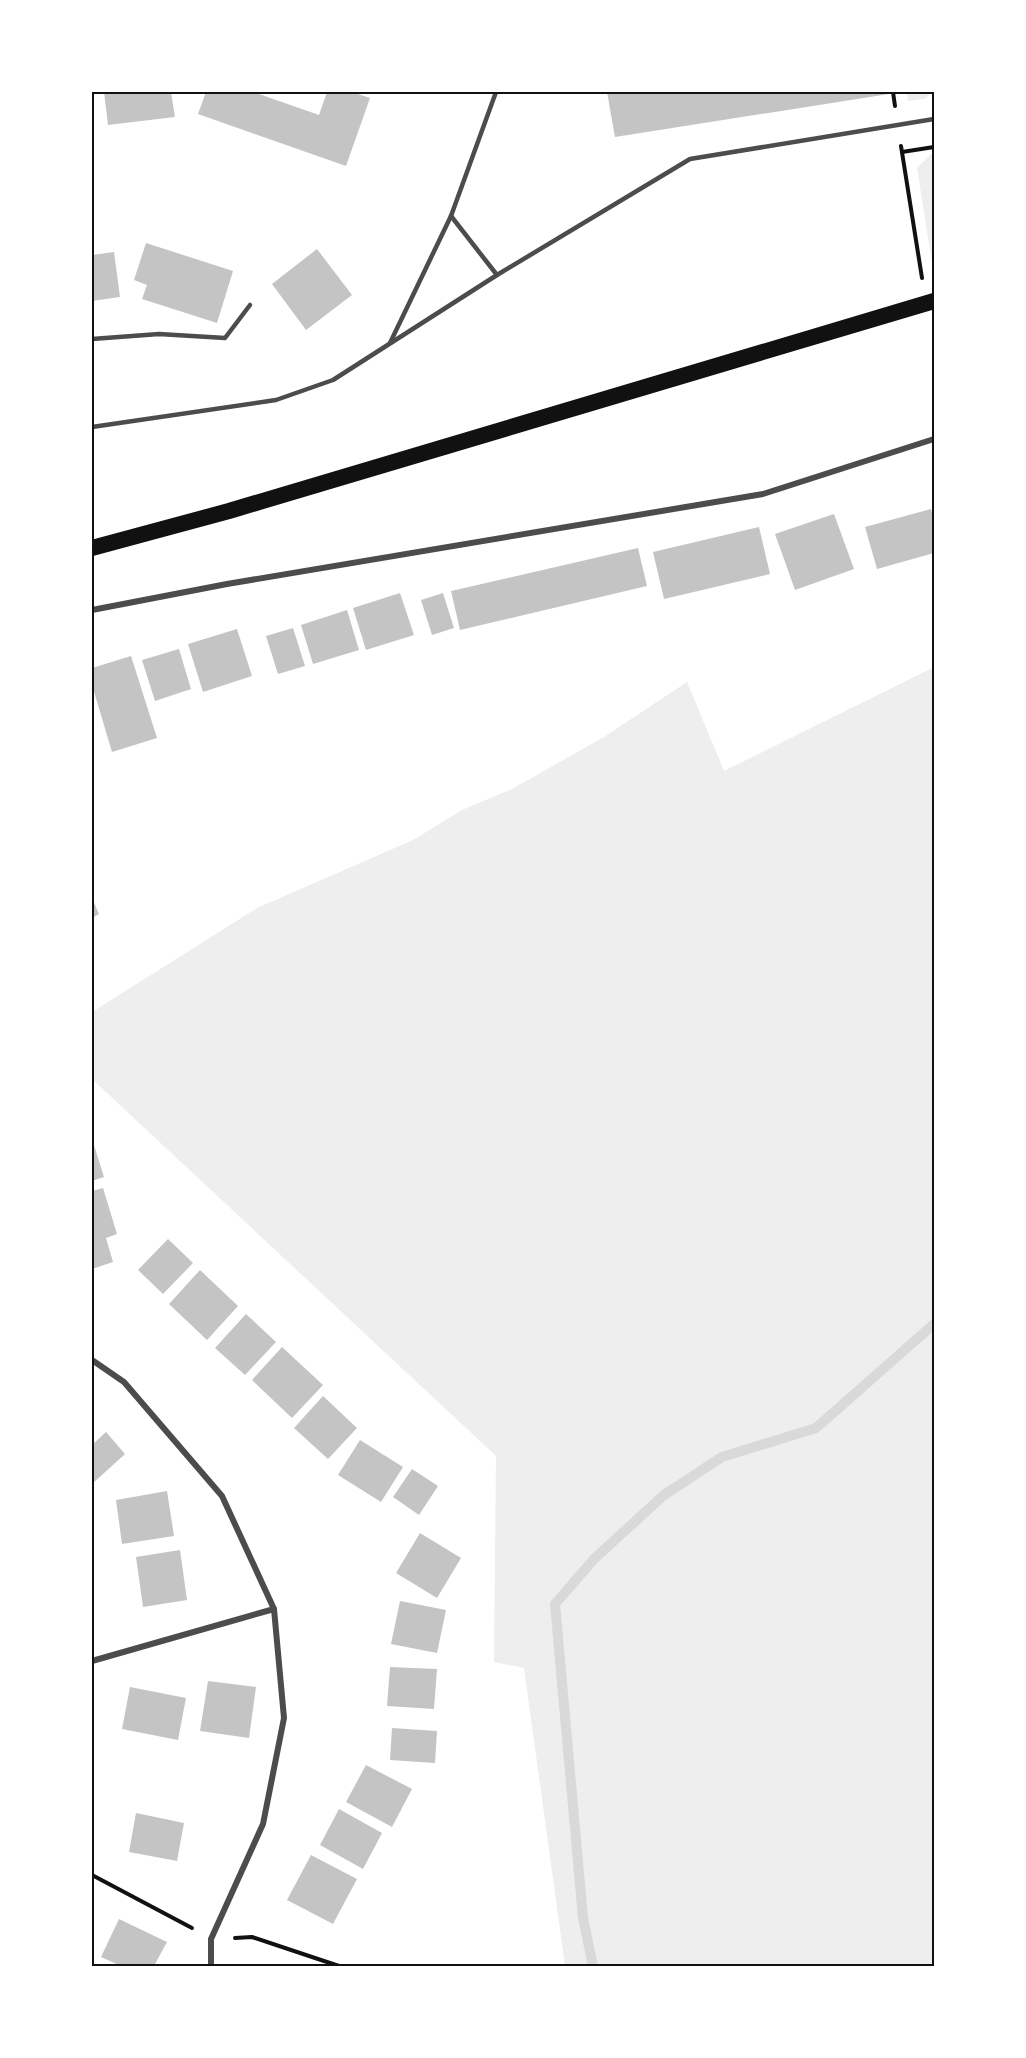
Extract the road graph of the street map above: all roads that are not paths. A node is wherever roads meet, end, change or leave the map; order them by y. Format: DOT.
graph roads {
  1 [pos="496,92"];
  2 [pos="934,119"];
  3 [pos="451,216"];
  4 [pos="497,275"];
  5 [pos="934,301"];
  6 [pos="250,305"];
  7 [pos="92,339"];
  8 [pos="388,345"];
  9 [pos="92,427"];
  10 [pos="934,439"];
  11 [pos="92,548"];
  12 [pos="92,610"];
  13 [pos="92,1360"];
  14 [pos="274,1609"];
  15 [pos="92,1661"];
  16 [pos="212,1966"];
  1 -- 3 [label="lane"];
  2 -- 4 [label="lane"];
  3 -- 4 [label="lane"];
  3 -- 8 [label="lane"];
  4 -- 8 [label="lane"];
  5 -- 11 [label="highway"];
  6 -- 7 [label="lane"];
  8 -- 9 [label="lane"];
  10 -- 12 [label="street"];
  13 -- 14 [label="street"];
  14 -- 15 [label="street"];
  14 -- 16 [label="street"];
}
